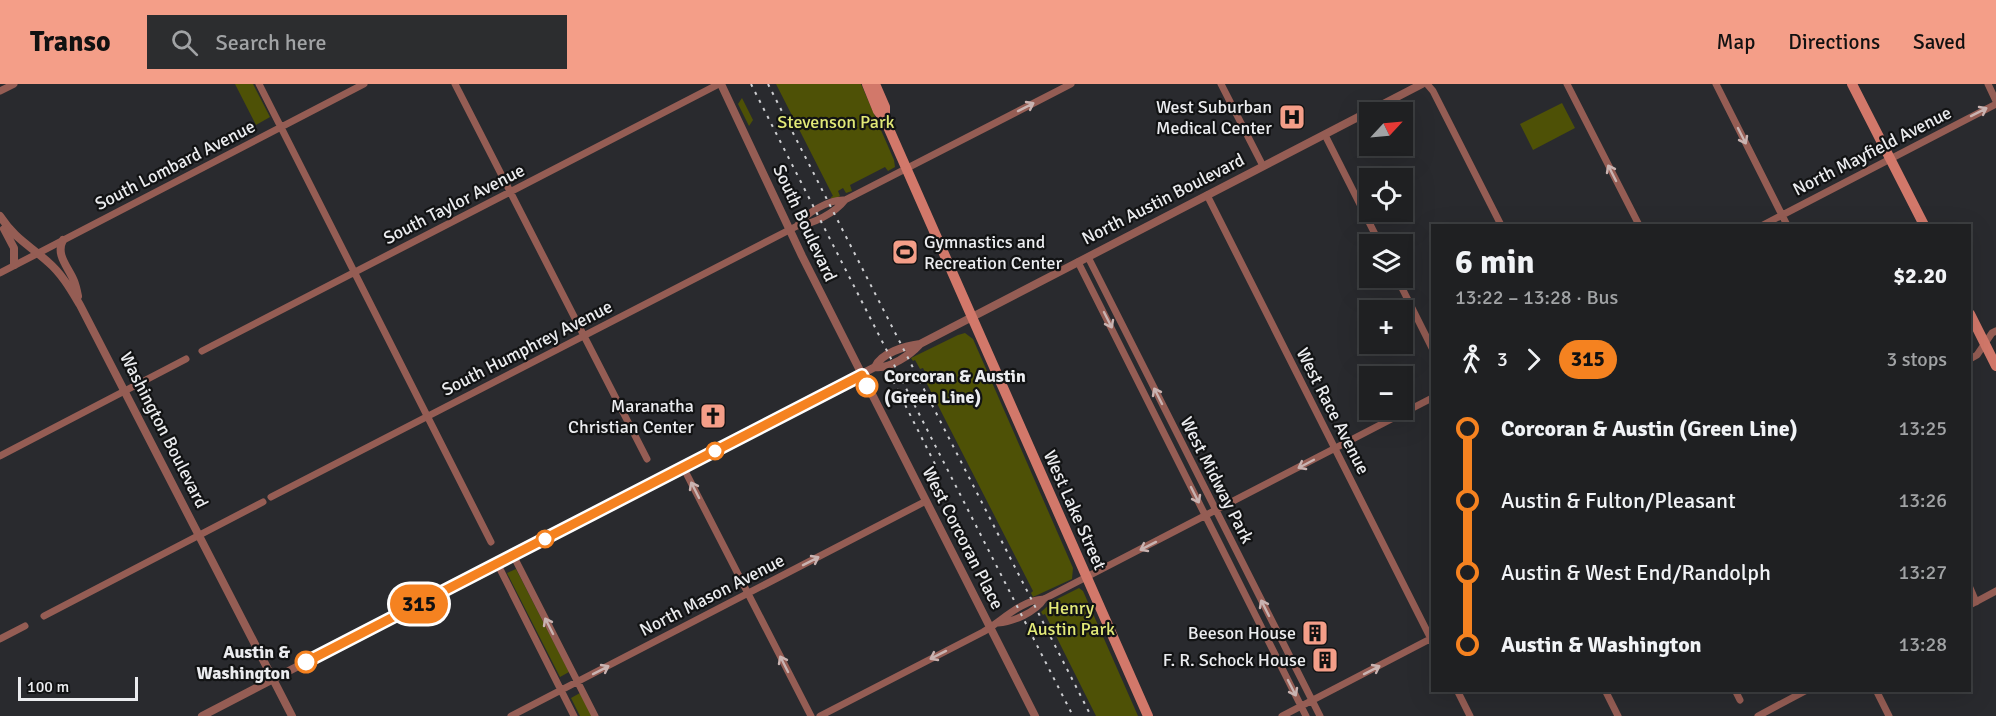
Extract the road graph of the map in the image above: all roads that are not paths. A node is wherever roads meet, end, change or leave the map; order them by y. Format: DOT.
graph roads {
  1 [pos="14,84"];
  2 [pos="259,84"];
  3 [pos="364,84"];
  4 [pos="455,84"];
  5 [pos="720,84"];
  6 [pos="867,84"];
  7 [pos="875,84"];
  8 [pos="1071,84"];
  9 [pos="1221,84"];
  10 [pos="1422,84"];
  11 [pos="1427,84"];
  12 [pos="1567,84"];
  13 [pos="1716,84"];
  14 [pos="1852,84"];
  15 [pos="1988,84"];
  16 [pos="0,91"];
  17 [pos="1996,102"];
  18 [pos="885,120"];
  19 [pos="281,127"];
  20 [pos="1325,135"];
  21 [pos="1890,159"];
  22 [pos="1263,166"];
  23 [pos="906,168"];
  24 [pos="510,192"];
  25 [pos="1207,195"];
  26 [pos="1782,215"];
  27 [pos="0,217"];
  28 [pos="1500,224"];
  29 [pos="1638,224"];
  30 [pos="1765,224"];
  31 [pos="1786,224"];
  32 [pos="1923,224"];
  33 [pos="793,228"];
  34 [pos="1375,234"];
  35 [pos="63,240"];
  36 [pos="37,254"];
  37 [pos="1088,257"];
  38 [pos="1078,262"];
  39 [pos="14,266"];
  40 [pos="354,272"];
  41 [pos="0,273"];
  42 [pos="1402,288"];
  43 [pos="80,305"];
  44 [pos="1971,316"];
  45 [pos="972,317"];
  46 [pos="1996,331"];
  47 [pos="584,336"];
  48 [pos="1985,344"];
  49 [pos="1431,346"];
  50 [pos="202,351"];
  51 [pos="1971,358"];
  52 [pos="186,359"];
  53 [pos="1996,366"];
  54 [pos="862,375"];
  55 [pos="125,391"];
  56 [pos="1431,399"];
  57 [pos="428,417"];
  58 [pos="1335,448"];
  59 [pos="0,456"];
  60 [pos="647,459"];
  61 [pos="683,467"];
  62 [pos="271,497"];
  63 [pos="926,501"];
  64 [pos="263,502"];
  65 [pos="1216,510"];
  66 [pos="1206,516"];
  67 [pos="200,535"];
  68 [pos="491,542"];
  69 [pos="513,555"];
  70 [pos="497,563"];
  71 [pos="1087,577"];
  72 [pos="1996,591"];
  73 [pos="748,593"];
  74 [pos="1973,603"];
  75 [pos="44,616"];
  76 [pos="25,626"];
  77 [pos="994,626"];
  78 [pos="1431,637"];
  79 [pos="0,639"];
  80 [pos="1431,640"];
  81 [pos="273,679"];
  82 [pos="577,682"];
  83 [pos="561,690"];
  84 [pos="1458,692"];
  85 [pos="1606,692"];
  86 [pos="1736,692"];
  87 [pos="1803,692"];
  88 [pos="1877,692"];
  89 [pos="1740,700"];
  90 [pos="1312,701"];
  91 [pos="1301,706"];
  92 [pos="202,716"];
  93 [pos="292,716"];
  94 [pos="511,716"];
  95 [pos="574,716"];
  96 [pos="595,716"];
  97 [pos="811,716"];
  98 [pos="820,716"];
  99 [pos="1035,716"];
  100 [pos="1148,716"];
  101 [pos="1282,716"];
  102 [pos="1306,716"];
  103 [pos="1320,716"];
  104 [pos="1470,716"];
  105 [pos="1618,716"];
  106 [pos="1758,716"];
  107 [pos="1889,716"];
  1 -- 16 [label="street"];
  2 -- 19 [label="street"];
  3 -- 19 [label="street, South Lombard Avenue"];
  4 -- 24 [label="street"];
  5 -- 24 [label="street, South Taylor Avenue"];
  5 -- 33 [label="street, South Boulevard"];
  6 -- 18 [label="main road"];
  7 -- 18 [label="main road"];
  23 -- 8 [label="street, South Humphrey Avenue, one-way"];
  9 -- 22 [label="street"];
  10 -- 20 [label="street, North Austin Boulevard"];
  11 -- 28 [label="street"];
  29 -- 12 [label="street, one-way"];
  13 -- 26 [label="street, one-way"];
  14 -- 21 [label="main road"];
  15 -- 17 [label="street"];
  21 -- 17 [label="street, North Mayfield Avenue, one-way"];
  18 -- 23 [label="main road, West Lake Street"];
  19 -- 35 [label="street, South Lombard Avenue"];
  19 -- 40 [label="street"];
  20 -- 22 [label="street, North Austin Boulevard"];
  20 -- 34 [label="street"];
  21 -- 26 [label="street, North Mayfield Avenue"];
  21 -- 32 [label="main road"];
  22 -- 25 [label="street, North Austin Boulevard"];
  23 -- 33 [label="street, South Humphrey Avenue"];
  23 -- 45 [label="main road, West Lake Street"];
  24 -- 40 [label="street, South Taylor Avenue"];
  24 -- 47 [label="street"];
  25 -- 37 [label="street, North Austin Boulevard"];
  25 -- 58 [label="street, West Race Avenue"];
  26 -- 30 [label="street, North Mayfield Avenue"];
  26 -- 31 [label="street"];
  27 -- 36 [label="street, Washington Boulevard"];
  27 -- 39 [label="street"];
  33 -- 47 [label="street, South Humphrey Avenue"];
  33 -- 54 [label="street, South Boulevard"];
  35 -- 36 [label="street, South Lombard Avenue"];
  35 -- 43 [label="street"];
  36 -- 39 [label="street, South Lombard Avenue"];
  36 -- 43 [label="street, Washington Boulevard"];
  37 -- 38 [label="street, North Austin Boulevard"];
  65 -- 37 [label="street, West Midway Park, one-way"];
  38 -- 45 [label="street, North Austin Boulevard"];
  38 -- 66 [label="street, West Midway Park, one-way"];
  39 -- 41 [label="street, South Lombard Avenue"];
  40 -- 50 [label="street, South Taylor Avenue"];
  40 -- 57 [label="street"];
  42 -- 49 [label="street"];
  43 -- 55 [label="street, Washington Boulevard"];
  44 -- 48 [label="main road"];
  45 -- 54 [label="street, North Austin Boulevard"];
  45 -- 71 [label="main road, West Lake Street"];
  46 -- 48 [label="street"];
  47 -- 57 [label="street, South Humphrey Avenue"];
  47 -- 60 [label="street"];
  48 -- 51 [label="street"];
  48 -- 53 [label="main road"];
  52 -- 55 [label="street"];
  54 -- 61 [label="street, North Austin Boulevard"];
  54 -- 63 [label="street, West Corcoran Place"];
  55 -- 59 [label="street"];
  55 -- 67 [label="street, Washington Boulevard"];
  56 -- 58 [label="street"];
  57 -- 62 [label="street, South Humphrey Avenue"];
  57 -- 68 [label="street"];
  58 -- 65 [label="street, one-way"];
  58 -- 78 [label="street, West Race Avenue"];
  61 -- 69 [label="street, North Austin Boulevard"];
  73 -- 61 [label="street, one-way"];
  73 -- 63 [label="street, North Mason Avenue, one-way"];
  63 -- 77 [label="street, West Corcoran Place"];
  64 -- 67 [label="street"];
  65 -- 66 [label="street"];
  90 -- 65 [label="street, West Midway Park, one-way"];
  66 -- 71 [label="street, one-way"];
  66 -- 91 [label="street, West Midway Park, one-way"];
  67 -- 75 [label="street"];
  67 -- 81 [label="street, Washington Boulevard"];
  69 -- 70 [label="street, North Austin Boulevard"];
  82 -- 69 [label="street, one-way"];
  70 -- 81 [label="street, North Austin Boulevard"];
  70 -- 83 [label="street"];
  71 -- 77 [label="street"];
  71 -- 100 [label="main road, West Lake Street"];
  72 -- 74 [label="street"];
  82 -- 73 [label="street, North Mason Avenue, one-way"];
  97 -- 73 [label="street, one-way"];
  76 -- 79 [label="street"];
  77 -- 98 [label="street, one-way"];
  77 -- 99 [label="street, West Corcoran Place"];
  90 -- 80 [label="street, one-way"];
  81 -- 92 [label="street, North Austin Boulevard"];
  81 -- 93 [label="street, Washington Boulevard"];
  82 -- 83 [label="street, North Mason Avenue"];
  82 -- 96 [label="street"];
  83 -- 94 [label="street, North Mason Avenue"];
  83 -- 95 [label="street"];
  84 -- 104 [label="street"];
  85 -- 105 [label="street"];
  86 -- 89 [label="street"];
  87 -- 106 [label="street"];
  88 -- 107 [label="street"];
  90 -- 91 [label="street"];
  90 -- 103 [label="street, West Midway Park"];
  91 -- 101 [label="street"];
  91 -- 102 [label="street, West Midway Park"];
}
